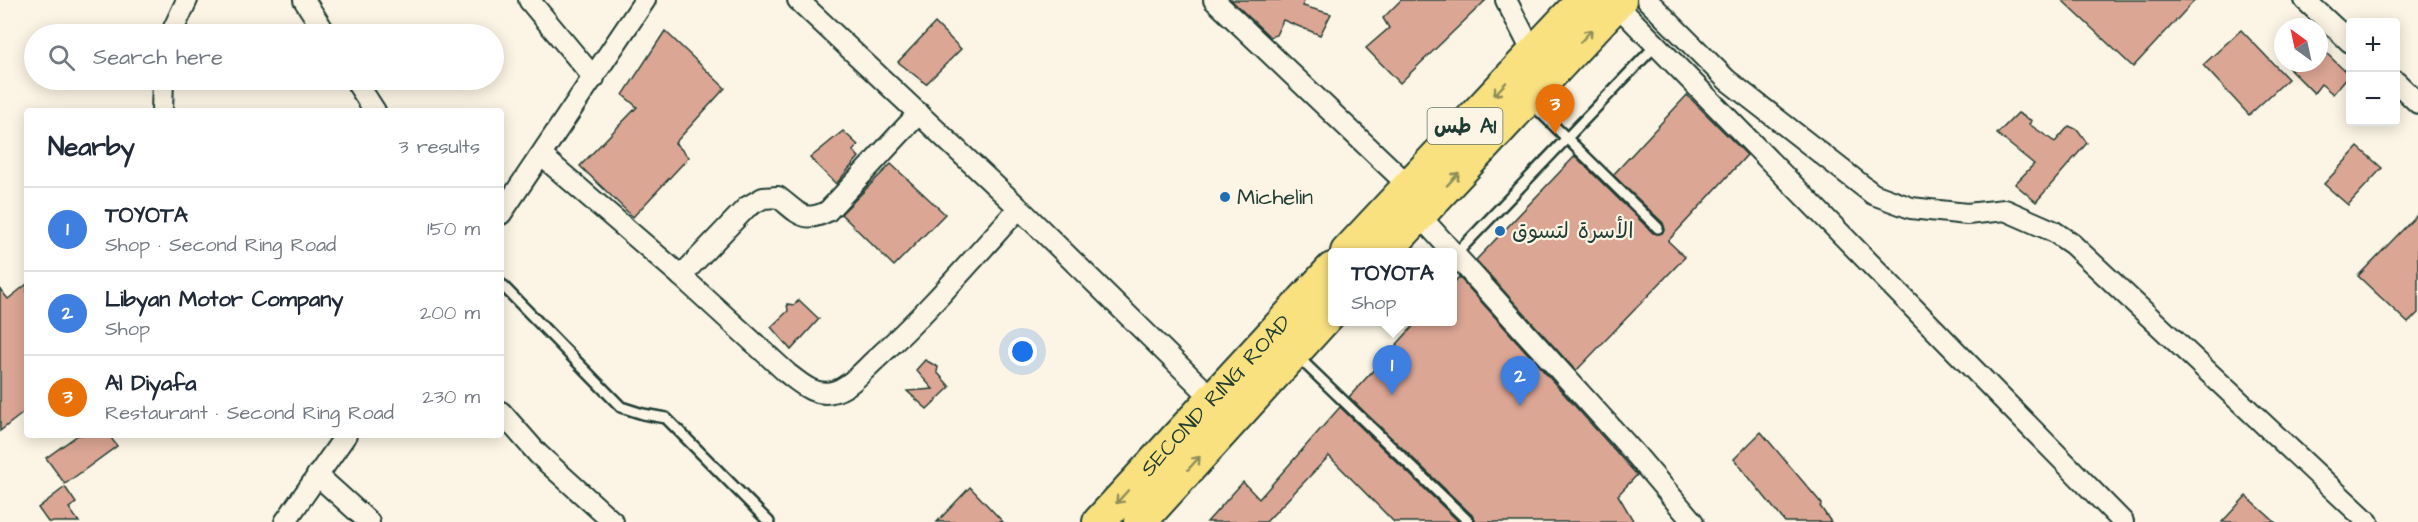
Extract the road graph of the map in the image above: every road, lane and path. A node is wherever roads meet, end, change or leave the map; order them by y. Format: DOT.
graph roads {
  1 [pos="187,0"];
  2 [pos="304,0"];
  3 [pos="529,0"];
  4 [pos="645,0"];
  5 [pos="798,0"];
  6 [pos="1214,0"];
  7 [pos="1506,0"];
  8 [pos="1583,0"];
  9 [pos="1647,0"];
  10 [pos="2304,0"];
  11 [pos="1618,2"];
  12 [pos="176,24"];
  13 [pos="320,24"];
  14 [pos="2346,38"];
  15 [pos="1656,45"];
  16 [pos="1533,53"];
  17 [pos="594,78"];
  18 [pos="2400,86"];
  19 [pos="163,90"];
  20 [pos="361,90"];
  21 [pos="1527,100"];
  22 [pos="2418,103"];
  23 [pos="162,108"];
  24 [pos="373,108"];
  25 [pos="919,113"];
  26 [pos="1565,139"];
  27 [pos="542,156"];
  28 [pos="1409,186"];
  29 [pos="1019,208"];
  30 [pos="504,210"];
  31 [pos="1419,215"];
  32 [pos="1658,228"];
  33 [pos="1351,248"];
  34 [pos="1389,248"];
  35 [pos="1449,248"];
  36 [pos="1457,253"];
  37 [pos="1457,257"];
  38 [pos="1328,273"];
  39 [pos="681,276"];
  40 [pos="504,287"];
  41 [pos="1328,315"];
  42 [pos="1294,353"];
  43 [pos="1212,398"];
  44 [pos="504,415"];
  45 [pos="344,438"];
  46 [pos="317,475"];
  47 [pos="285,522"];
  48 [pos="369,522"];
  49 [pos="614,522"];
  50 [pos="769,522"];
  51 [pos="1099,522"];
  52 [pos="1140,522"];
  53 [pos="1468,522"];
  54 [pos="1693,522"];
  55 [pos="2123,522"];
  56 [pos="2368,522"];
  1 -- 12 [label="street"];
  2 -- 13 [label="street"];
  3 -- 17 [label="street"];
  4 -- 17 [label="street"];
  5 -- 25 [label="street"];
  6 -- 28 [label="street"];
  7 -- 16 [label="street"];
  8 -- 16 [label="highway, طس A1"];
  9 -- 56 [label="street"];
  10 -- 14 [label="street"];
  11 -- 15 [label="street"];
  21 -- 11 [label="highway, طس A1, one-way"];
  15 -- 26 [label="lane"];
  15 -- 55 [label="street"];
  16 -- 28 [label="highway, طس A1, one-way"];
  17 -- 27 [label="street"];
  18 -- 22 [label="street"];
  19 -- 23 [label="street"];
  20 -- 24 [label="street"];
  21 -- 26 [label="lane"];
  31 -- 21 [label="highway, طس A1, one-way"];
  25 -- 29 [label="street"];
  25 -- 39 [label="street"];
  26 -- 32 [label="lane"];
  26 -- 36 [label="lane"];
  27 -- 30 [label="street"];
  27 -- 39 [label="street"];
  28 -- 33 [label="highway, طس A1"];
  29 -- 39 [label="street"];
  29 -- 43 [label="street"];
  31 -- 34 [label="highway, طس A1"];
  31 -- 35 [label="street"];
  37 -- 54 [label="street"];
  38 -- 43 [label="highway, SECOND RING ROAD"];
  40 -- 50 [label="lane"];
  41 -- 42 [label="highway, SECOND RING ROAD"];
  52 -- 42 [label="highway, SECOND RING ROAD, one-way"];
  42 -- 53 [label="lane"];
  43 -- 51 [label="highway, SECOND RING ROAD, one-way"];
  44 -- 49 [label="street"];
  45 -- 46 [label="street"];
  46 -- 47 [label="street"];
  46 -- 48 [label="street"];
}
